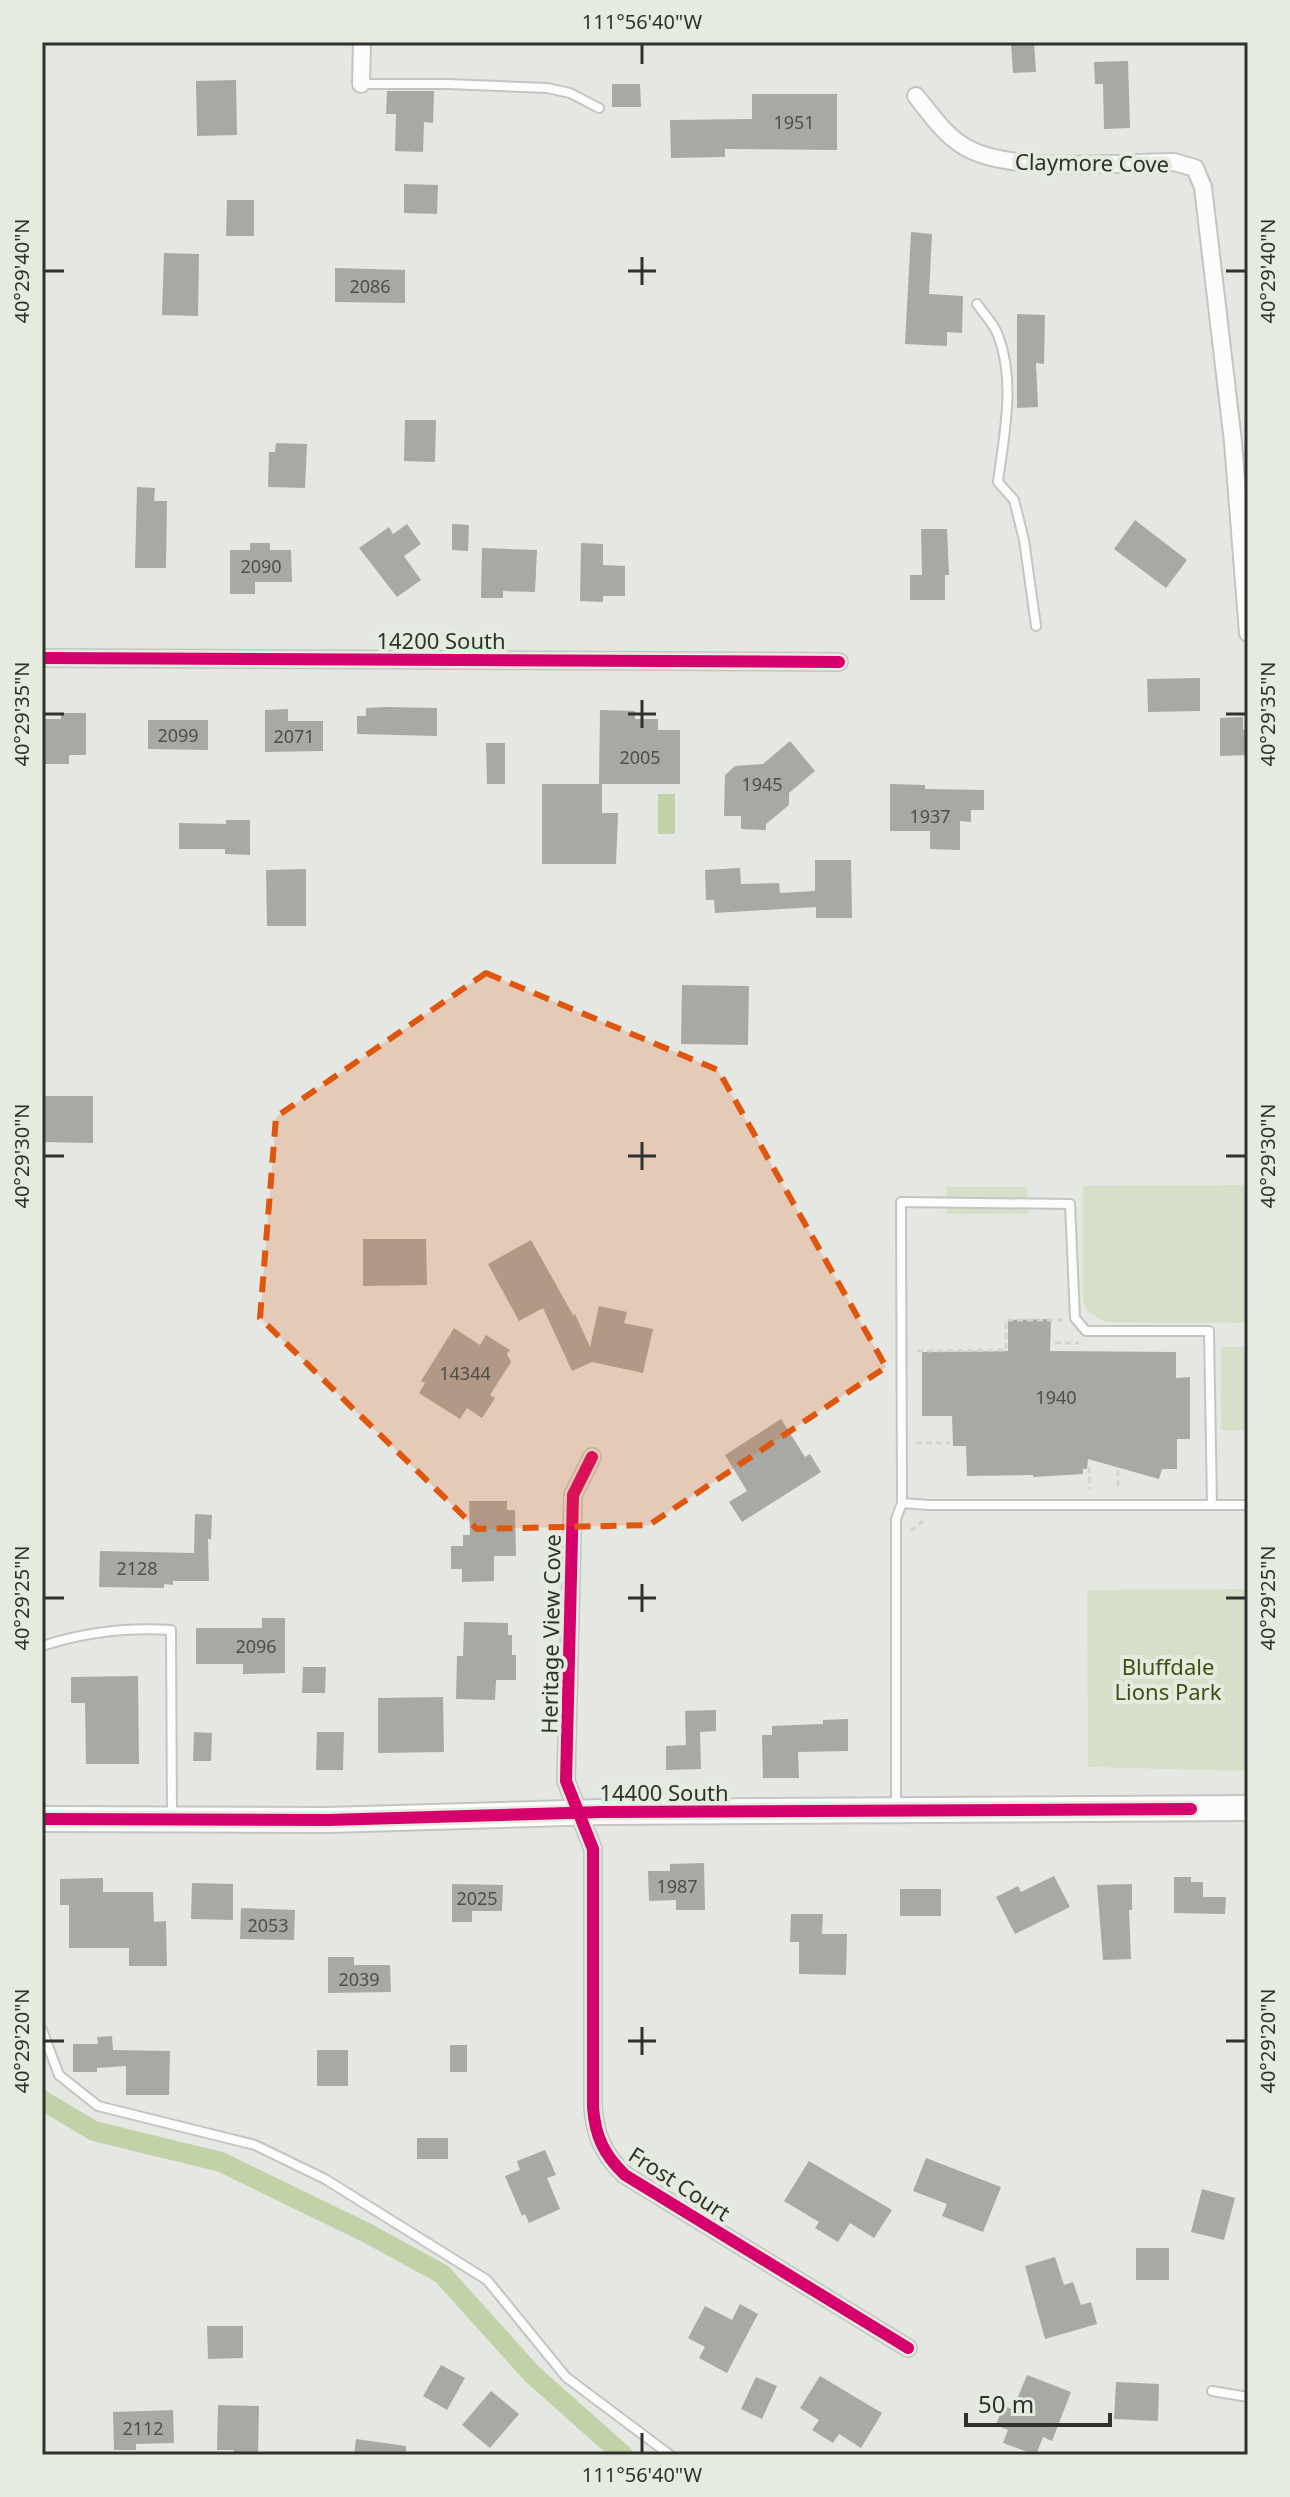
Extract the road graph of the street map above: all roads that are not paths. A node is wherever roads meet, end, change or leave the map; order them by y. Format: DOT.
graph roads {
  1 [pos="362,42"];
  2 [pos="361,84"];
  3 [pos="916,96"];
  4 [pos="599,108"];
  5 [pos="977,304"];
  6 [pos="1036,626"];
  7 [pos="1248,633"];
  8 [pos="42,658"];
  9 [pos="839,662"];
  10 [pos="592,1457"];
  11 [pos="902,1503"];
  12 [pos="1212,1505"];
  13 [pos="1248,1505"];
  14 [pos="42,1646"];
  15 [pos="1248,1808"];
  16 [pos="896,1810"];
  17 [pos="579,1813"];
  18 [pos="42,1819"];
  19 [pos="172,1820"];
  20 [pos="42,2030"];
  21 [pos="908,2348"];
  22 [pos="1212,2391"];
  23 [pos="1248,2397"];
  24 [pos="670,2455"];
  1 -- 2 [label="street"];
  2 -- 4 [label="lane"];
  3 -- 7 [label="street, Claymore Cove"];
  5 -- 6 [label="lane"];
  8 -- 9 [label="street, 14200 South"];
  10 -- 17 [label="street, Heritage View Cove"];
  11 -- 12 [label="lane"];
  11 -- 12 [label="lane"];
  11 -- 16 [label="lane"];
  12 -- 13 [label="lane"];
  14 -- 19 [label="lane"];
  15 -- 16 [label="main road, 14400 South"];
  16 -- 17 [label="main road, 14400 South"];
  17 -- 19 [label="main road, 14400 South"];
  17 -- 21 [label="street, Frost Court"];
  18 -- 19 [label="main road, 14400 South"];
  20 -- 24 [label="lane"];
  22 -- 23 [label="lane"];
}
